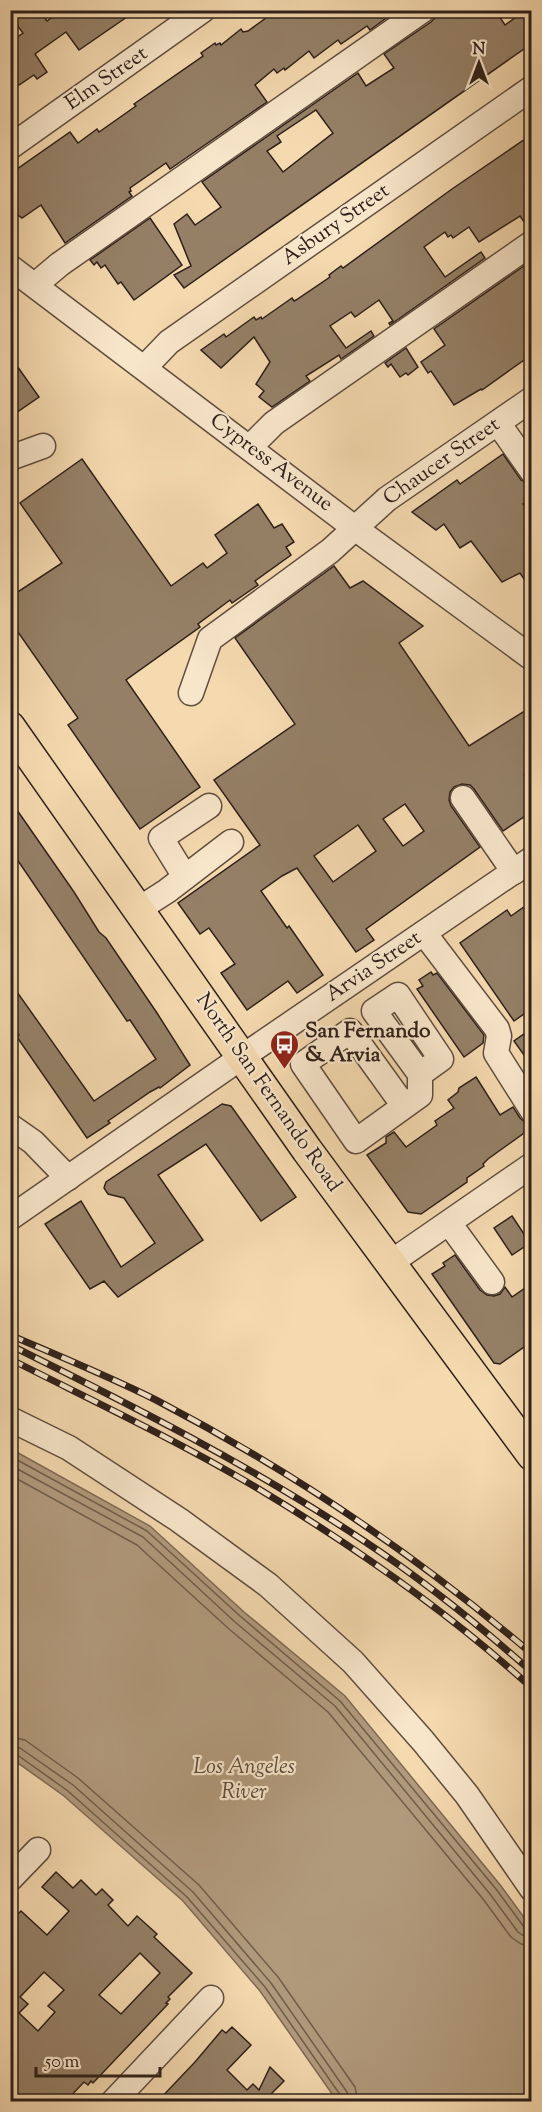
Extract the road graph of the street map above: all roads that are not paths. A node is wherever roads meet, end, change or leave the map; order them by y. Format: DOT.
graph roads {
  1 [pos="203,10"];
  2 [pos="423,10"];
  3 [pos="531,88"];
  4 [pos="10,147"];
  5 [pos="531,243"];
  6 [pos="10,267"];
  7 [pos="35,285"];
  8 [pos="144,367"];
  9 [pos="531,399"];
  10 [pos="498,423"];
  11 [pos="43,447"];
  12 [pos="250,447"];
  13 [pos="10,458"];
  14 [pos="531,471"];
  15 [pos="356,529"];
  16 [pos="531,658"];
  17 [pos="191,693"];
  18 [pos="10,727"];
  19 [pos="19,757"];
  20 [pos="463,798"];
  21 [pos="209,806"];
  22 [pos="231,842"];
  23 [pos="523,866"];
  24 [pos="185,877"];
  25 [pos="139,909"];
  26 [pos="424,933"];
  27 [pos="361,975"];
  28 [pos="316,1007"];
  29 [pos="332,1043"];
  30 [pos="242,1057"];
  31 [pos="404,1106"];
  32 [pos="531,1110"];
  33 [pos="10,1126"];
  34 [pos="531,1165"];
  35 [pos="68,1178"];
  36 [pos="10,1218"];
  37 [pos="449,1223"];
  38 [pos="390,1263"];
  39 [pos="492,1282"];
  40 [pos="10,1419"];
  41 [pos="531,1455"];
  42 [pos="38,1850"];
  43 [pos="10,1879"];
  44 [pos="531,1889"];
  45 [pos="211,1998"];
  46 [pos="113,2102"];
  1 -- 4 [label="street, Elm Street"];
  2 -- 7 [label="street"];
  3 -- 8 [label="street, Asbury Street"];
  5 -- 12 [label="street"];
  6 -- 7 [label="street, Cypress Avenue"];
  7 -- 8 [label="street, Cypress Avenue"];
  8 -- 12 [label="street, Cypress Avenue"];
  9 -- 10 [label="street, Chaucer Street"];
  10 -- 14 [label="street"];
  10 -- 15 [label="street, Chaucer Street"];
  11 -- 13 [label="street"];
  12 -- 15 [label="street, Cypress Avenue"];
  15 -- 16 [label="street, Cypress Avenue"];
  15 -- 17 [label="street, Chaucer Street"];
  18 -- 19 [label="main road, North San Fernando Road"];
  19 -- 25 [label="main road, North San Fernando Road"];
  20 -- 23 [label="street"];
  21 -- 24 [label="street"];
  22 -- 24 [label="street"];
  23 -- 26 [label="street, Arvia Street"];
  24 -- 25 [label="street"];
  25 -- 30 [label="main road, North San Fernando Road"];
  26 -- 27 [label="street, Arvia Street"];
  26 -- 32 [label="street"];
  27 -- 28 [label="street, Arvia Street"];
  27 -- 31 [label="street"];
  28 -- 29 [label="street"];
  28 -- 30 [label="street, Arvia Street"];
  29 -- 31 [label="street"];
  29 -- 31 [label="street"];
  30 -- 35 [label="street, Arvia Street"];
  30 -- 38 [label="main road, North San Fernando Road"];
  33 -- 35 [label="street"];
  34 -- 37 [label="street"];
  35 -- 36 [label="street, Arvia Street"];
  37 -- 38 [label="street"];
  37 -- 39 [label="street"];
  38 -- 41 [label="main road, North San Fernando Road"];
  40 -- 44 [label="street"];
  42 -- 43 [label="street"];
  45 -- 46 [label="street"];
}
